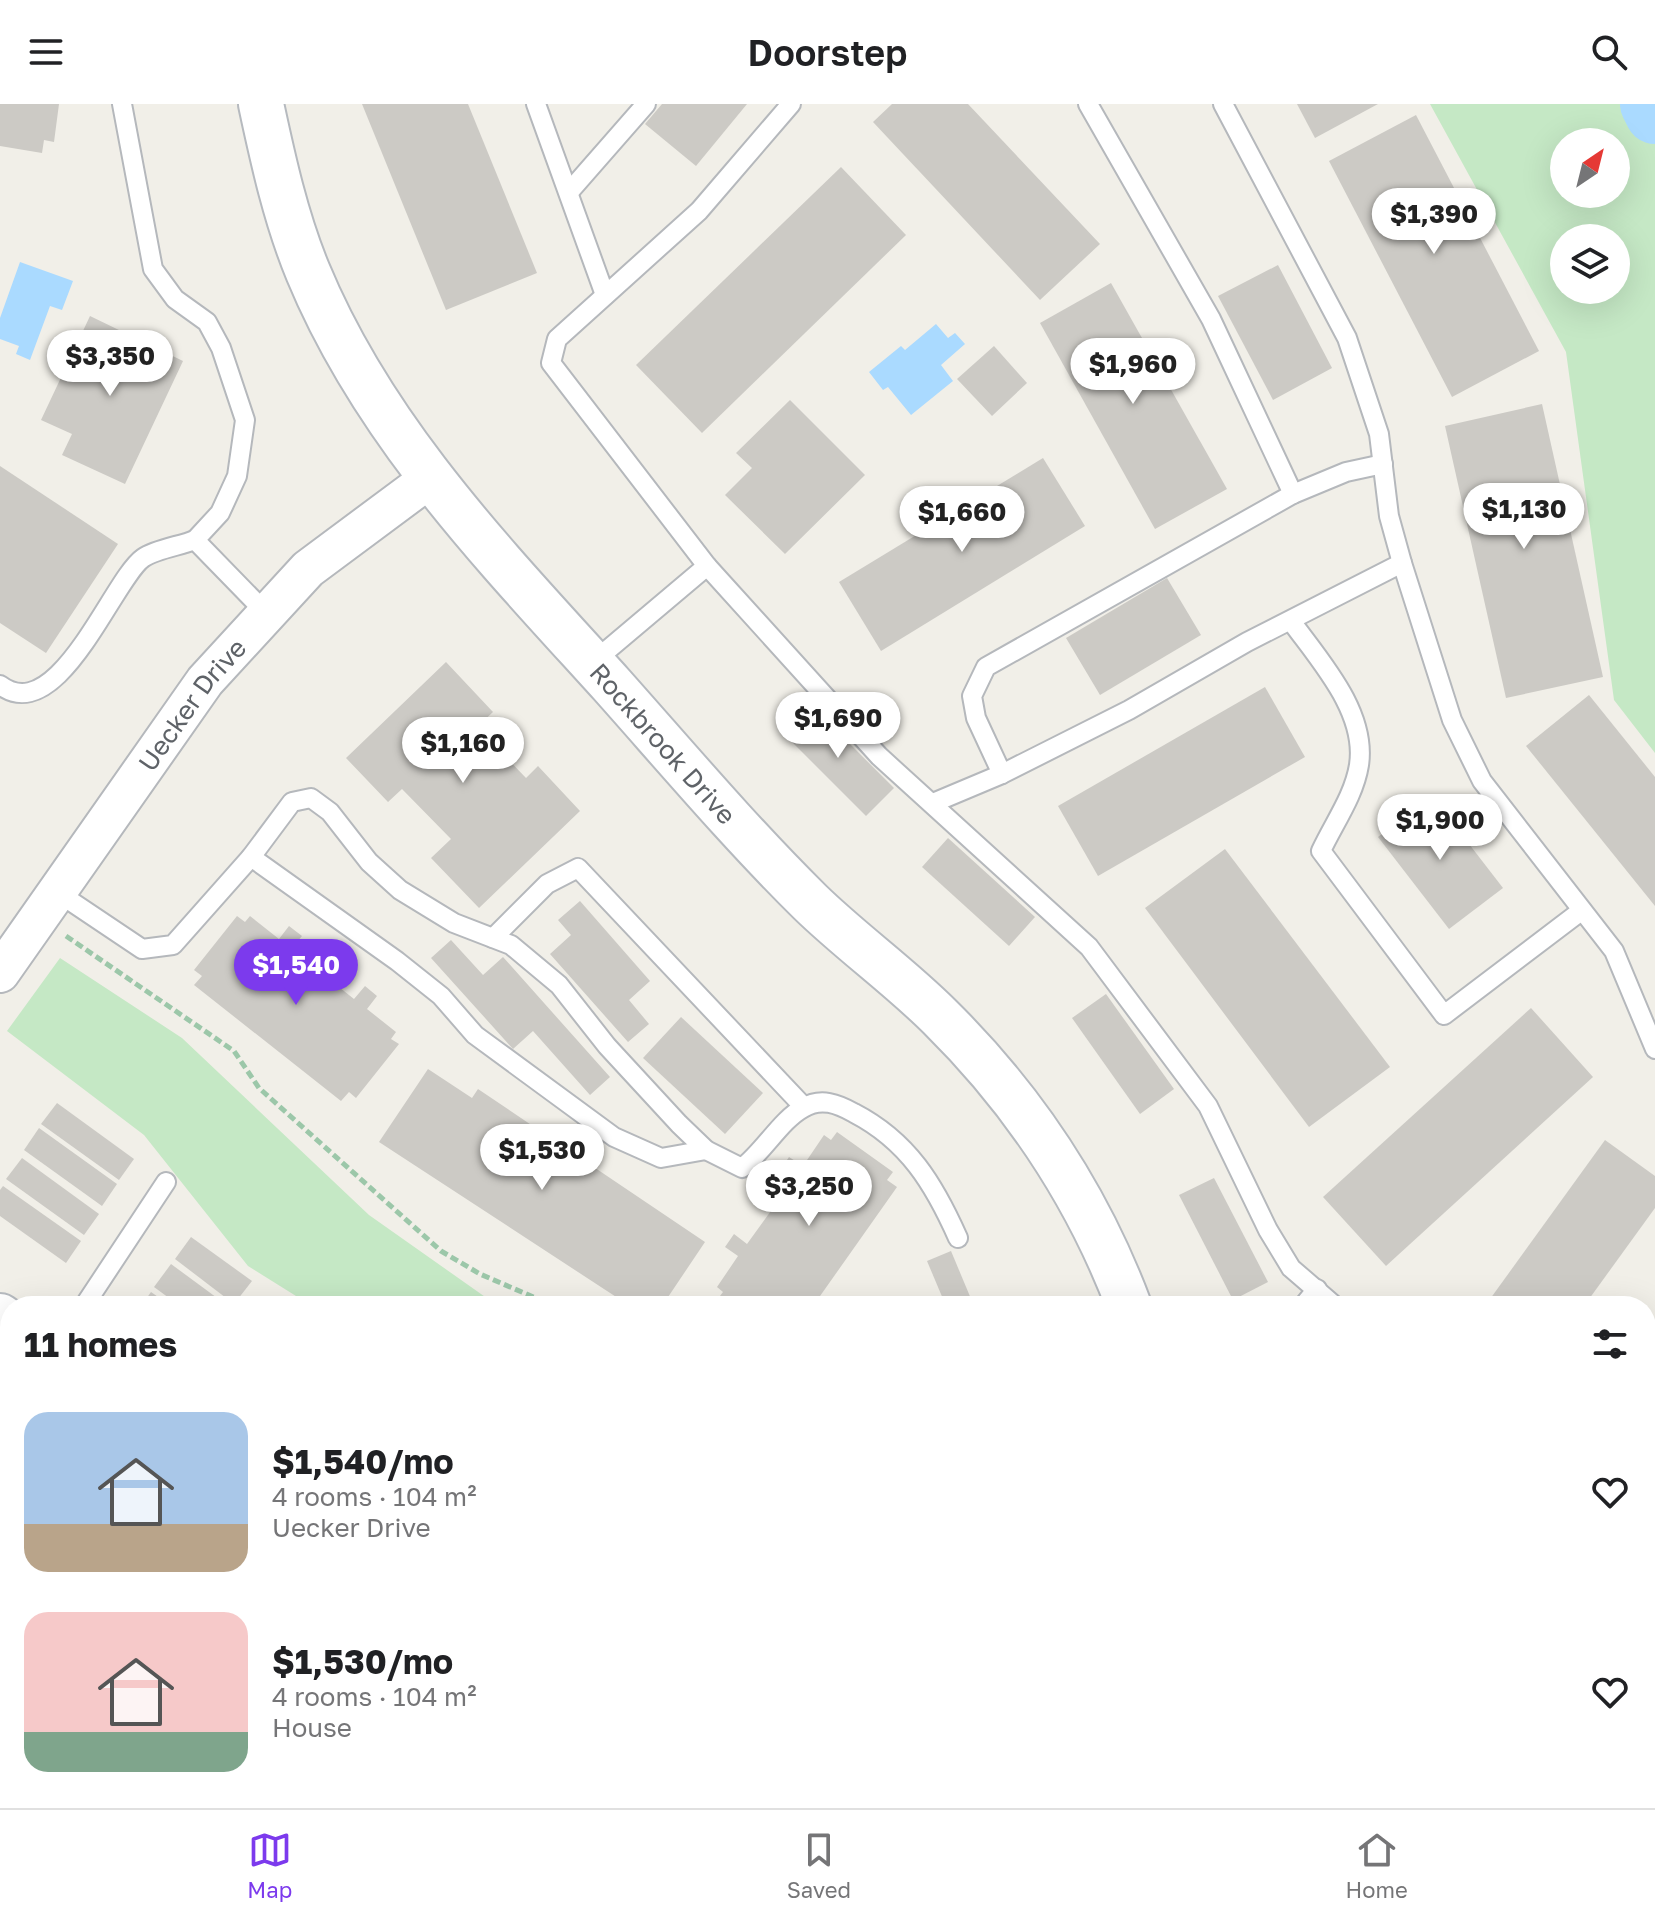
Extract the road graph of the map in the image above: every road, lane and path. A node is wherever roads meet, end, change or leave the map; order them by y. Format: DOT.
graph roads {
  1 [pos="122,104"];
  2 [pos="536,104"];
  3 [pos="646,104"];
  4 [pos="791,104"];
  5 [pos="1088,104"];
  6 [pos="1223,104"];
  7 [pos="265,120"];
  8 [pos="569,192"];
  9 [pos="605,295"];
  10 [pos="1383,464"];
  11 [pos="429,479"];
  12 [pos="1293,494"];
  13 [pos="195,540"];
  14 [pos="1402,563"];
  15 [pos="707,566"];
  16 [pos="267,614"];
  17 [pos="1291,621"];
  18 [pos="592,663"];
  19 [pos="0,685"];
  20 [pos="1002,774"];
  21 [pos="933,803"];
  22 [pos="251,857"];
  23 [pos="48,906"];
  24 [pos="1581,911"];
  25 [pos="493,938"];
  26 [pos="0,973"];
  27 [pos="1655,1049"];
  28 [pos="804,1107"];
  29 [pos="706,1150"];
  30 [pos="166,1182"];
  31 [pos="958,1238"];
  32 [pos="1317,1289"];
  33 [pos="91,1296"];
  34 [pos="531,1296"];
  35 [pos="1125,1296"];
  36 [pos="1311,1296"];
  37 [pos="1324,1296"];
  1 -- 13 [label="lane"];
  2 -- 8 [label="lane"];
  3 -- 8 [label="lane"];
  4 -- 9 [label="lane"];
  5 -- 12 [label="lane"];
  6 -- 10 [label="lane"];
  7 -- 11 [label="street, Rockbrook Drive"];
  8 -- 9 [label="lane"];
  9 -- 15 [label="lane"];
  10 -- 12 [label="lane"];
  10 -- 14 [label="lane"];
  11 -- 16 [label="street, Uecker Drive"];
  11 -- 18 [label="street, Rockbrook Drive"];
  12 -- 20 [label="lane"];
  13 -- 16 [label="lane"];
  13 -- 19 [label="lane"];
  14 -- 17 [label="lane"];
  14 -- 24 [label="lane"];
  15 -- 18 [label="lane"];
  15 -- 21 [label="lane"];
  16 -- 23 [label="street, Uecker Drive"];
  17 -- 20 [label="lane"];
  17 -- 24 [label="lane"];
  18 -- 35 [label="street, Rockbrook Drive"];
  20 -- 21 [label="lane"];
  21 -- 32 [label="lane"];
  22 -- 23 [label="lane"];
  22 -- 25 [label="lane"];
  22 -- 29 [label="lane"];
  23 -- 26 [label="street, Uecker Drive"];
  23 -- 34 [label="path"];
  24 -- 27 [label="lane"];
  25 -- 28 [label="lane"];
  25 -- 29 [label="lane"];
  28 -- 29 [label="lane"];
  28 -- 31 [label="lane"];
  30 -- 33 [label="lane"];
  32 -- 36 [label="lane"];
  32 -- 37 [label="lane"];
}
